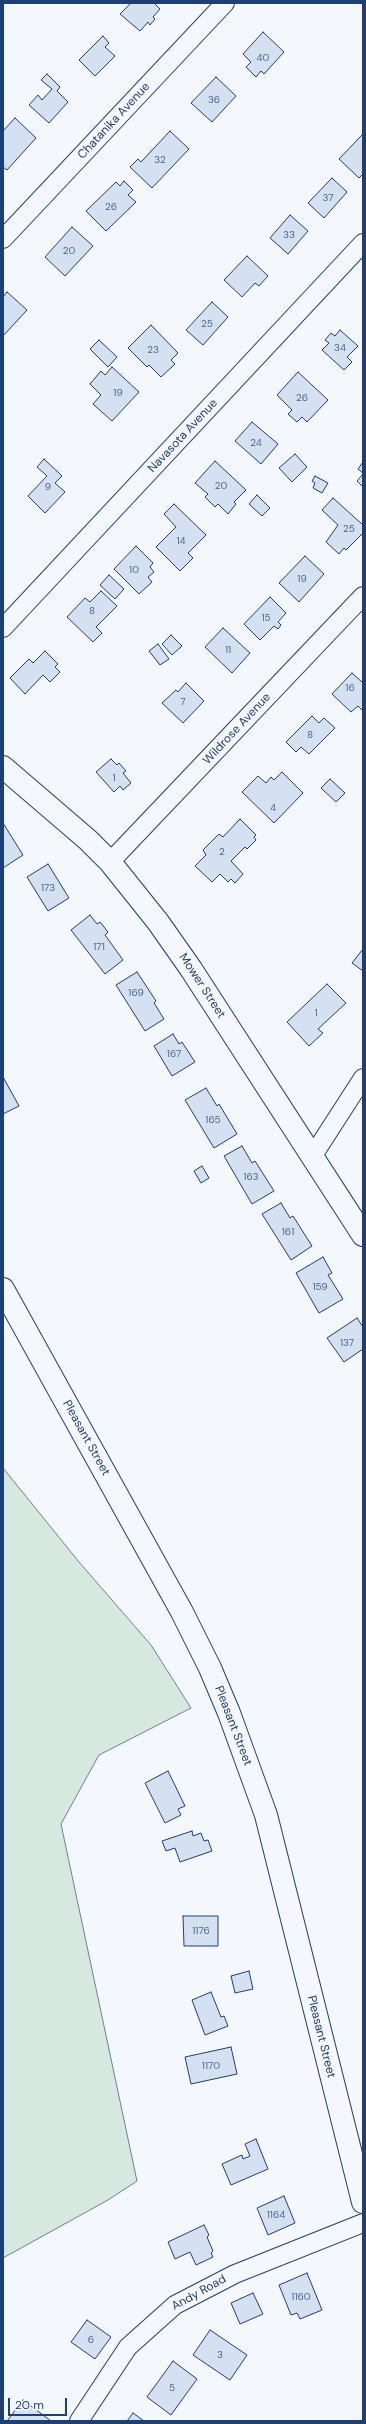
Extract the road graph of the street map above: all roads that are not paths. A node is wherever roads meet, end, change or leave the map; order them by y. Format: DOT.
graph roads {
  1 [pos="225,3"];
  2 [pos="3,239"];
  3 [pos="363,244"];
  4 [pos="363,596"];
  5 [pos="3,628"];
  6 [pos="3,767"];
  7 [pos="110,862"];
  8 [pos="363,1078"];
  9 [pos="312,1157"];
  10 [pos="363,1235"];
  11 [pos="3,1289"];
  12 [pos="363,2202"];
  13 [pos="363,2223"];
  14 [pos="79,2421"];
  1 -- 2 [label="street, Chatanika Avenue"];
  3 -- 5 [label="street, Navasota Avenue"];
  4 -- 7 [label="street, Wildrose Avenue"];
  6 -- 7 [label="main road, Mower Street"];
  7 -- 9 [label="main road, Mower Street"];
  8 -- 9 [label="street"];
  9 -- 10 [label="main road, Mower Street"];
  11 -- 12 [label="main road, Pleasant Street"];
  13 -- 14 [label="street, Andy Road"];
}
